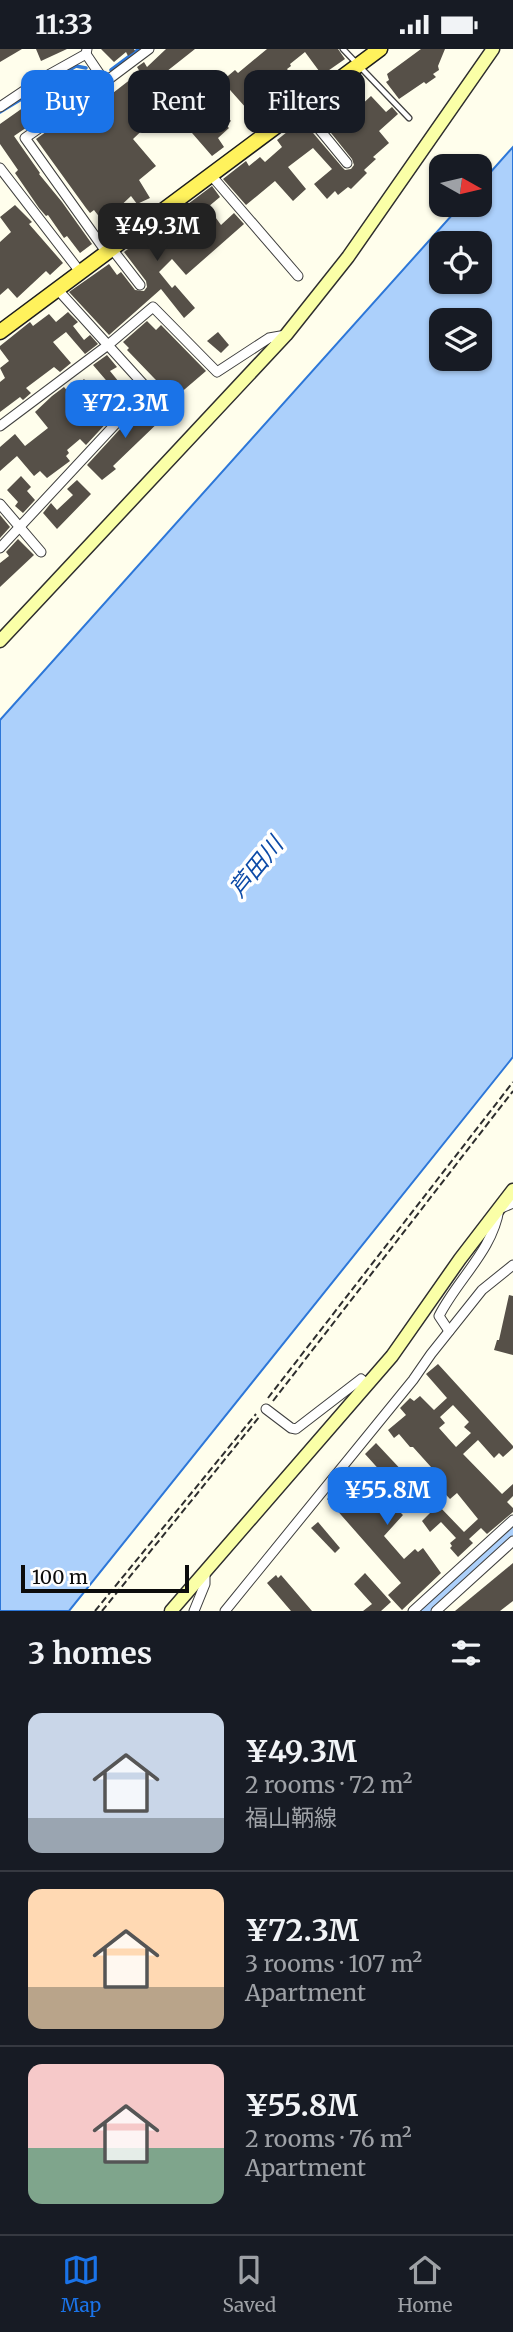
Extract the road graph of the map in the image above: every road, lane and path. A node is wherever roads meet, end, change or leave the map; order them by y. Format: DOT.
graph roads {
  1 [pos="149,49"];
  2 [pos="343,49"];
  3 [pos="380,49"];
  4 [pos="493,49"];
  5 [pos="87,52"];
  6 [pos="359,65"];
  7 [pos="97,70"];
  8 [pos="352,70"];
  9 [pos="114,75"];
  10 [pos="0,107"];
  11 [pos="409,118"];
  12 [pos="32,133"];
  13 [pos="266,133"];
  14 [pos="322,133"];
  15 [pos="347,163"];
  16 [pos="0,168"];
  17 [pos="210,174"];
  18 [pos="110,251"];
  19 [pos="80,273"];
  20 [pos="298,276"];
  21 [pos="139,285"];
  22 [pos="58,291"];
  23 [pos="0,333"];
  24 [pos="286,335"];
  25 [pos="108,345"];
  26 [pos="148,389"];
  27 [pos="173,417"];
  28 [pos="0,426"];
  29 [pos="0,504"];
  30 [pos="19,527"];
  31 [pos="0,548"];
  32 [pos="41,552"];
  33 [pos="0,641"];
  34 [pos="513,1082"];
  35 [pos="513,1091"];
  36 [pos="513,1190"];
  37 [pos="513,1203"];
  38 [pos="499,1209"];
  39 [pos="513,1265"];
  40 [pos="450,1331"];
  41 [pos="368,1384"];
  42 [pos="269,1397"];
  43 [pos="263,1408"];
  44 [pos="513,1520"];
  45 [pos="513,1541"];
  46 [pos="205,1571"];
  47 [pos="95,1611"];
  48 [pos="102,1611"];
  49 [pos="171,1611"];
  50 [pos="194,1611"];
  51 [pos="225,1611"];
  52 [pos="413,1611"];
  53 [pos="436,1611"];
  1 -- 9 [label="street"];
  2 -- 6 [label="lane"];
  3 -- 6 [label="main road"];
  4 -- 24 [label="street"];
  5 -- 7 [label="street"];
  5 -- 10 [label="street"];
  6 -- 8 [label="main road"];
  6 -- 11 [label="lane"];
  12 -- 18 [label="street"];
  13 -- 17 [label="main road"];
  14 -- 15 [label="street"];
  16 -- 19 [label="street"];
  17 -- 18 [label="main road"];
  17 -- 20 [label="street"];
  18 -- 19 [label="main road"];
  18 -- 21 [label="street"];
  19 -- 22 [label="main road"];
  22 -- 23 [label="main road"];
  22 -- 25 [label="street"];
  24 -- 25 [label="street"];
  24 -- 33 [label="street"];
  25 -- 26 [label="street"];
  25 -- 28 [label="street"];
  26 -- 27 [label="street"];
  26 -- 30 [label="street"];
  29 -- 30 [label="street"];
  30 -- 31 [label="street"];
  30 -- 32 [label="street"];
  34 -- 42 [label="path"];
  35 -- 43 [label="path"];
  36 -- 38 [label="street"];
  37 -- 38 [label="street"];
  38 -- 40 [label="street"];
  38 -- 41 [label="street"];
  39 -- 40 [label="street"];
  40 -- 51 [label="street"];
  41 -- 43 [label="street"];
  41 -- 46 [label="street"];
  43 -- 47 [label="path"];
  43 -- 48 [label="path"];
  44 -- 52 [label="street"];
  45 -- 53 [label="street"];
  46 -- 49 [label="street"];
  46 -- 50 [label="street"];
}
